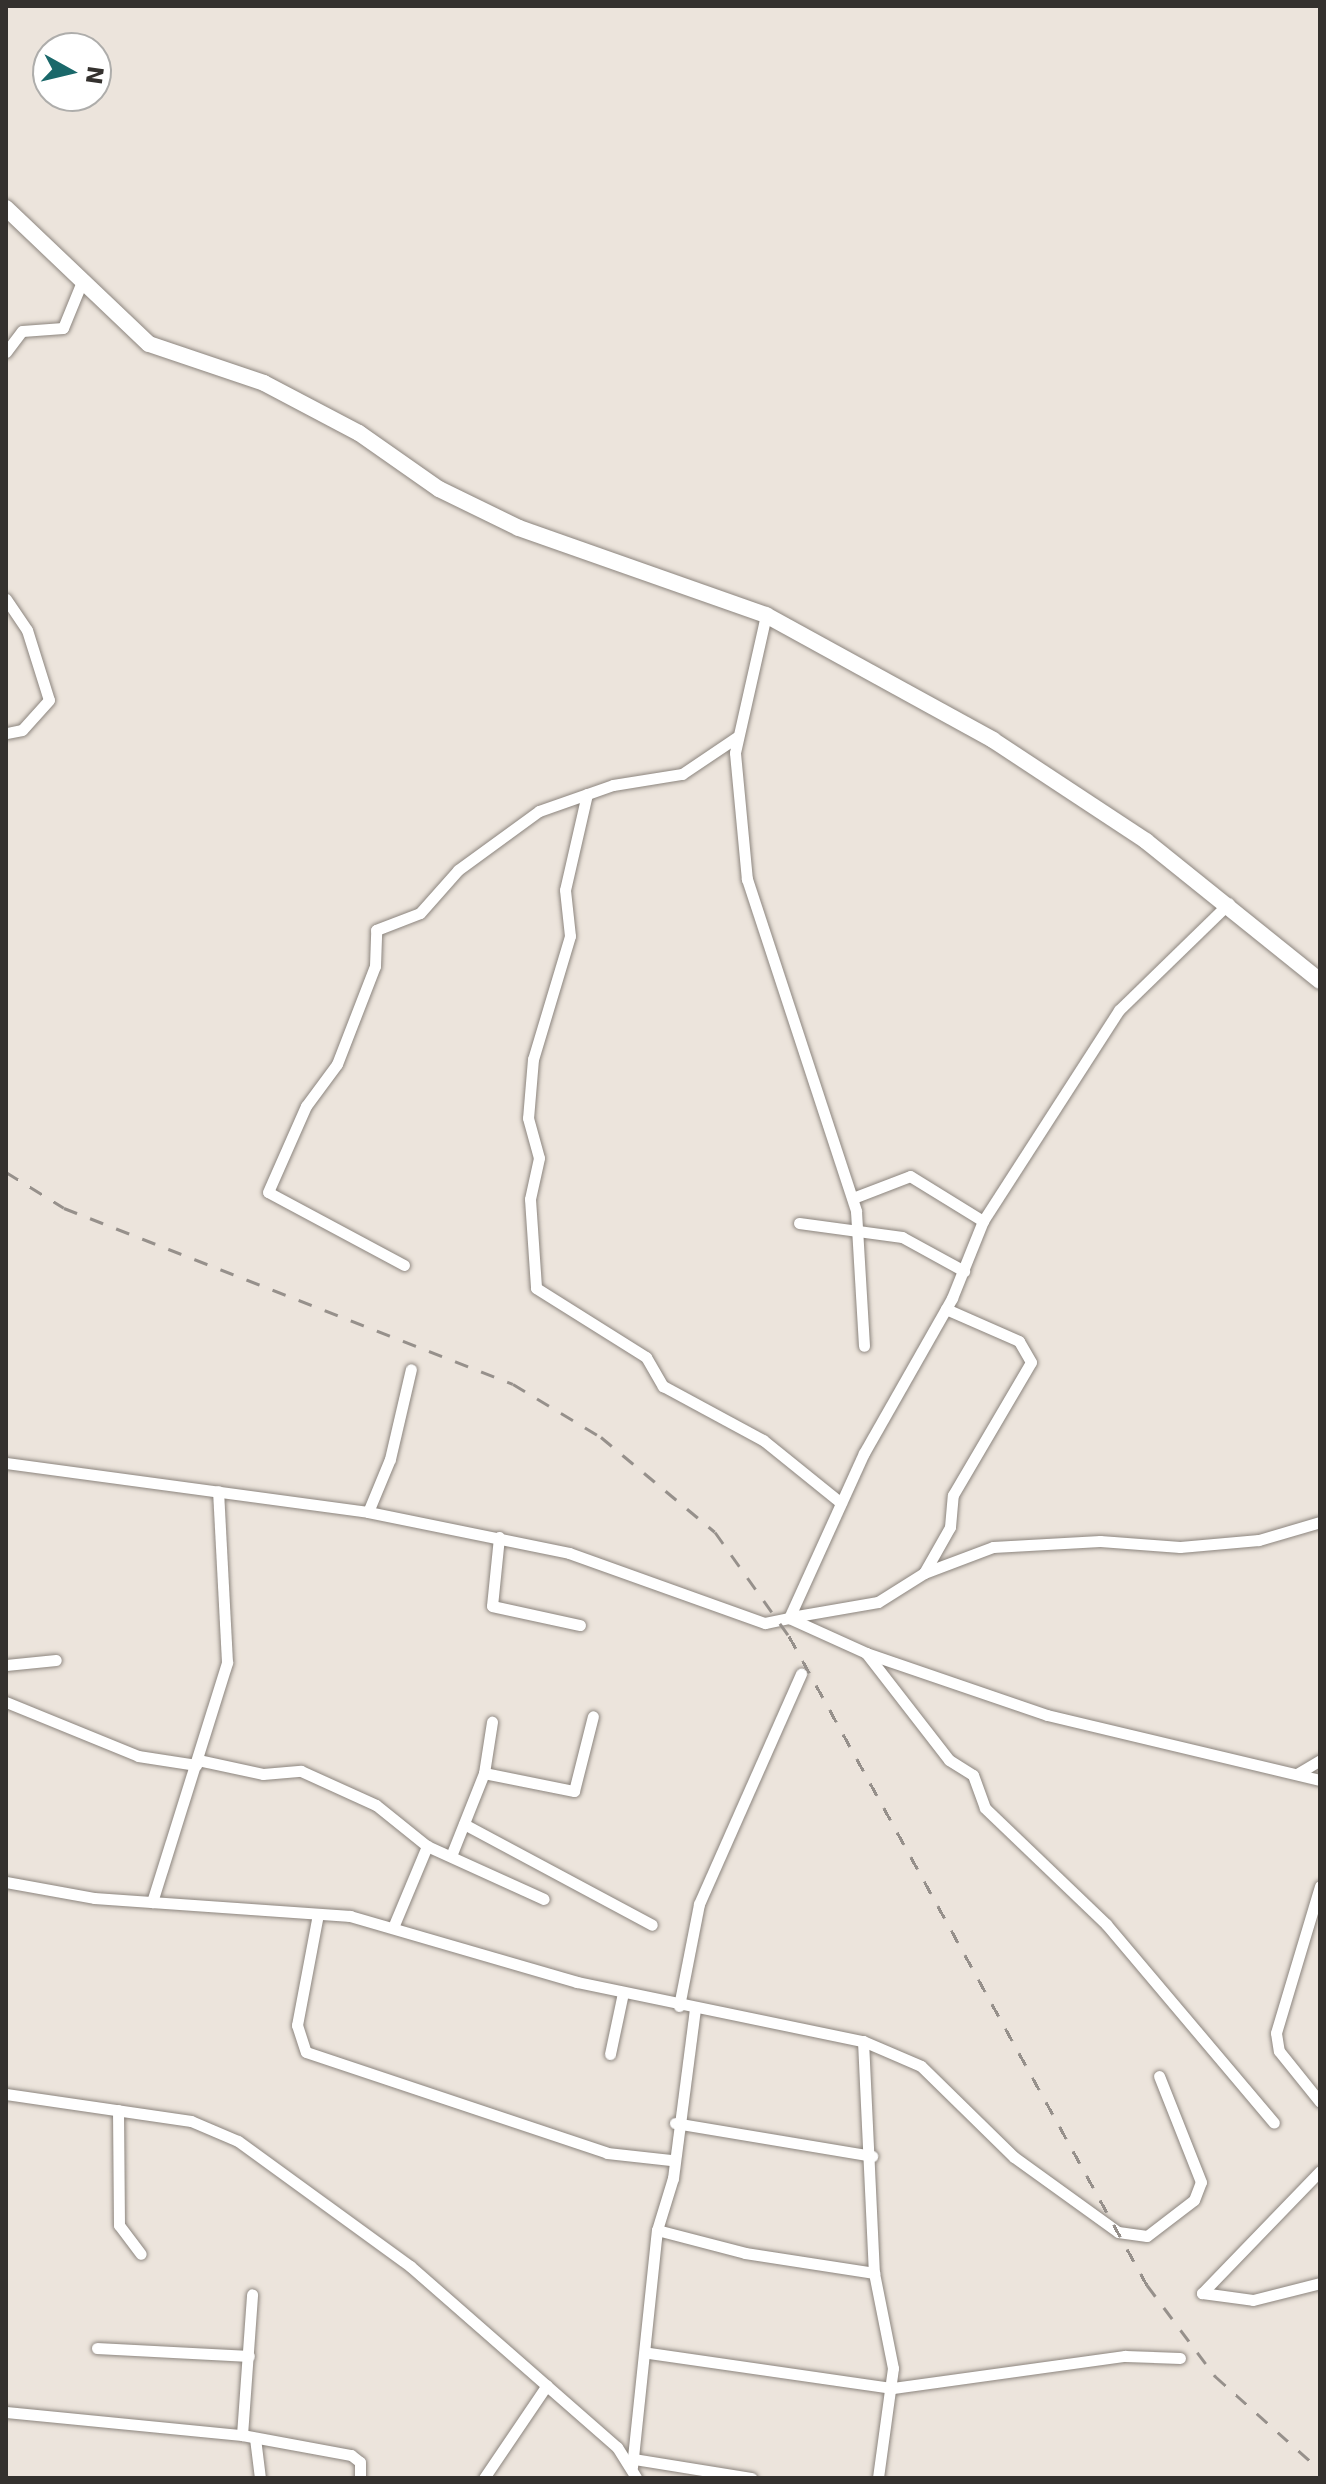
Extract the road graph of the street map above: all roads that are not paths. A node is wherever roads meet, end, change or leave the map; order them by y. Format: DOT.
graph roads {
  1 [pos="6,208"];
  2 [pos="81,284"];
  3 [pos="6,352"];
  4 [pos="6,599"];
  5 [pos="766,615"];
  6 [pos="6,733"];
  7 [pos="737,737"];
  8 [pos="587,794"];
  9 [pos="1229,903"];
  10 [pos="1320,981"];
  11 [pos="853,1198"];
  12 [pos="983,1221"];
  13 [pos="799,1223"];
  14 [pos="860,1229"];
  15 [pos="404,1265"];
  16 [pos="964,1271"];
  17 [pos="946,1309"];
  18 [pos="864,1346"];
  19 [pos="411,1369"];
  20 [pos="6,1463"];
  21 [pos="218,1491"];
  22 [pos="841,1503"];
  23 [pos="368,1512"];
  24 [pos="1320,1522"];
  25 [pos="499,1537"];
  26 [pos="924,1573"];
  27 [pos="790,1616"];
  28 [pos="580,1625"];
  29 [pos="866,1653"];
  30 [pos="56,1660"];
  31 [pos="6,1665"];
  32 [pos="801,1674"];
  33 [pos="6,1702"];
  34 [pos="593,1716"];
  35 [pos="492,1722"];
  36 [pos="1320,1760"];
  37 [pos="197,1762"];
  38 [pos="484,1773"];
  39 [pos="1297,1774"];
  40 [pos="1320,1780"];
  41 [pos="464,1824"];
  42 [pos="427,1846"];
  43 [pos="451,1856"];
  44 [pos="6,1882"];
  45 [pos="1320,1886"];
  46 [pos="544,1899"];
  47 [pos="152,1902"];
  48 [pos="318,1914"];
  49 [pos="394,1925"];
  50 [pos="652,1925"];
  51 [pos="623,1993"];
  52 [pos="679,2006"];
  53 [pos="695,2009"];
  54 [pos="863,2041"];
  55 [pos="610,2054"];
  56 [pos="1159,2076"];
  57 [pos="6,2094"];
  58 [pos="1320,2102"];
  59 [pos="118,2110"];
  60 [pos="675,2123"];
  61 [pos="1274,2123"];
  62 [pos="872,2156"];
  63 [pos="671,2160"];
  64 [pos="1320,2171"];
  65 [pos="657,2230"];
  66 [pos="141,2254"];
  67 [pos="874,2273"];
  68 [pos="1320,2283"];
  69 [pos="252,2294"];
  70 [pos="97,2348"];
  71 [pos="649,2353"];
  72 [pos="249,2356"];
  73 [pos="1180,2358"];
  74 [pos="547,2385"];
  75 [pos="893,2388"];
  76 [pos="6,2412"];
  77 [pos="242,2435"];
  78 [pos="255,2438"];
  79 [pos="634,2468"];
  80 [pos="260,2478"];
  81 [pos="360,2478"];
  82 [pos="484,2478"];
  83 [pos="751,2478"];
  84 [pos="878,2478"];
  1 -- 2 [label="street"];
  2 -- 3 [label="street"];
  2 -- 5 [label="street"];
  4 -- 6 [label="street"];
  5 -- 7 [label="street"];
  5 -- 9 [label="street"];
  7 -- 8 [label="street"];
  7 -- 11 [label="street"];
  8 -- 15 [label="street"];
  8 -- 22 [label="street"];
  9 -- 10 [label="street"];
  9 -- 12 [label="street"];
  11 -- 12 [label="street"];
  11 -- 14 [label="street"];
  12 -- 16 [label="street"];
  13 -- 14 [label="street"];
  14 -- 16 [label="street"];
  14 -- 18 [label="street"];
  16 -- 17 [label="street"];
  17 -- 22 [label="street"];
  17 -- 26 [label="street"];
  19 -- 23 [label="street"];
  20 -- 21 [label="street"];
  21 -- 23 [label="street"];
  21 -- 37 [label="street"];
  22 -- 27 [label="street"];
  23 -- 25 [label="street"];
  24 -- 26 [label="street"];
  25 -- 27 [label="street"];
  25 -- 28 [label="street"];
  26 -- 27 [label="street"];
  27 -- 29 [label="street"];
  29 -- 39 [label="street"];
  29 -- 61 [label="street"];
  30 -- 31 [label="street"];
  32 -- 52 [label="street"];
  33 -- 37 [label="street"];
  34 -- 38 [label="street"];
  35 -- 38 [label="street"];
  36 -- 39 [label="street"];
  37 -- 42 [label="street"];
  37 -- 47 [label="street"];
  38 -- 41 [label="street"];
  39 -- 40 [label="street"];
  41 -- 43 [label="street"];
  41 -- 50 [label="street"];
  42 -- 43 [label="street"];
  42 -- 49 [label="street"];
  43 -- 46 [label="street"];
  44 -- 47 [label="street"];
  45 -- 58 [label="street"];
  47 -- 48 [label="street"];
  48 -- 49 [label="street"];
  48 -- 63 [label="street"];
  49 -- 51 [label="street"];
  51 -- 52 [label="street"];
  51 -- 55 [label="street"];
  52 -- 53 [label="street"];
  53 -- 54 [label="street"];
  53 -- 60 [label="street"];
  54 -- 56 [label="street"];
  54 -- 62 [label="street"];
  57 -- 59 [label="street"];
  59 -- 66 [label="street"];
  59 -- 74 [label="street"];
  60 -- 62 [label="street"];
  60 -- 63 [label="street"];
  62 -- 67 [label="street"];
  63 -- 65 [label="street"];
  64 -- 68 [label="street"];
  65 -- 67 [label="street"];
  65 -- 71 [label="street"];
  67 -- 75 [label="street"];
  69 -- 72 [label="street"];
  70 -- 72 [label="street"];
  71 -- 75 [label="street"];
  71 -- 79 [label="street"];
  72 -- 77 [label="street"];
  73 -- 75 [label="street"];
  74 -- 79 [label="street"];
  74 -- 82 [label="street"];
  75 -- 84 [label="street"];
  76 -- 77 [label="street"];
  77 -- 78 [label="street"];
  78 -- 80 [label="street"];
  78 -- 81 [label="street"];
  79 -- 83 [label="street"];
}
